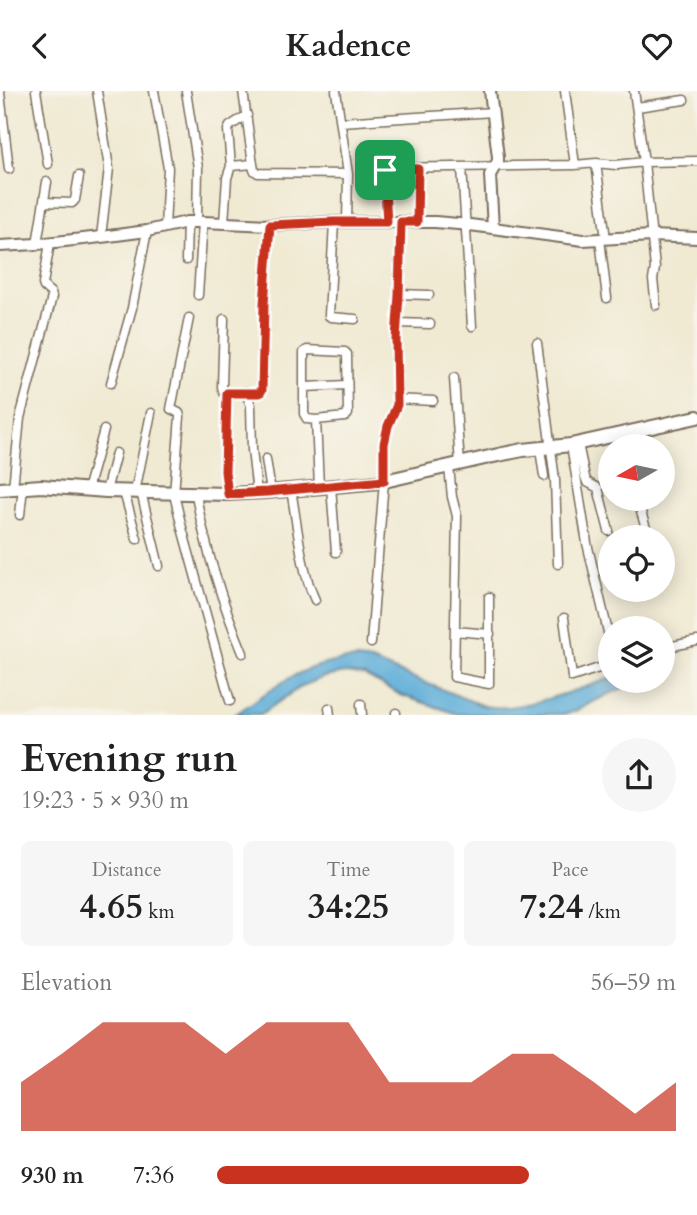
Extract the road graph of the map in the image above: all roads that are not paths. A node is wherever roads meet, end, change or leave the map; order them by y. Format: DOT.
graph roads {
  1 [pos="36,91"];
  2 [pos="97,91"];
  3 [pos="154,91"];
  4 [pos="186,91"];
  5 [pos="243,91"];
  6 [pos="337,91"];
  7 [pos="490,91"];
  8 [pos="565,91"];
  9 [pos="634,91"];
  10 [pos="0,93"];
  11 [pos="684,100"];
  12 [pos="636,107"];
  13 [pos="493,112"];
  14 [pos="247,115"];
  15 [pos="341,122"];
  16 [pos="697,161"];
  17 [pos="644,162"];
  18 [pos="596,163"];
  19 [pos="48,164"];
  20 [pos="253,164"];
  21 [pos="575,165"];
  22 [pos="231,166"];
  23 [pos="462,167"];
  24 [pos="495,167"];
  25 [pos="9,169"];
  26 [pos="418,169"];
  27 [pos="348,174"];
  28 [pos="79,176"];
  29 [pos="47,182"];
  30 [pos="44,202"];
  31 [pos="196,222"];
  32 [pos="334,222"];
  33 [pos="347,222"];
  34 [pos="387,222"];
  35 [pos="401,222"];
  36 [pos="417,222"];
  37 [pos="225,223"];
  38 [pos="270,225"];
  39 [pos="466,225"];
  40 [pos="165,227"];
  41 [pos="494,228"];
  42 [pos="147,231"];
  43 [pos="652,236"];
  44 [pos="101,237"];
  45 [pos="697,238"];
  46 [pos="603,239"];
  47 [pos="50,243"];
  48 [pos="37,244"];
  49 [pos="0,246"];
  50 [pos="186,260"];
  51 [pos="198,295"];
  52 [pos="399,295"];
  53 [pos="429,295"];
  54 [pos="607,298"];
  55 [pos="656,305"];
  56 [pos="189,318"];
  57 [pos="224,319"];
  58 [pos="355,319"];
  59 [pos="397,323"];
  60 [pos="430,324"];
  61 [pos="472,326"];
  62 [pos="537,343"];
  63 [pos="454,379"];
  64 [pos="111,383"];
  65 [pos="347,385"];
  66 [pos="305,387"];
  67 [pos="245,392"];
  68 [pos="227,393"];
  69 [pos="397,399"];
  70 [pos="433,401"];
  71 [pos="151,414"];
  72 [pos="697,417"];
  73 [pos="316,420"];
  74 [pos="104,430"];
  75 [pos="633,430"];
  76 [pos="627,434"];
  77 [pos="634,434"];
  78 [pos="598,442"];
  79 [pos="574,444"];
  80 [pos="545,448"];
  81 [pos="116,453"];
  82 [pos="266,459"];
  83 [pos="454,466"];
  84 [pos="544,477"];
  85 [pos="384,481"];
  86 [pos="325,487"];
  87 [pos="12,488"];
  88 [pos="87,489"];
  89 [pos="291,490"];
  90 [pos="106,491"];
  91 [pos="133,492"];
  92 [pos="264,492"];
  93 [pos="174,494"];
  94 [pos="196,494"];
  95 [pos="228,494"];
  96 [pos="20,515"];
  97 [pos="607,525"];
  98 [pos="136,539"];
  99 [pos="336,552"];
  100 [pos="558,564"];
  101 [pos="159,566"];
  102 [pos="489,597"];
  103 [pos="315,600"];
  104 [pos="604,616"];
  105 [pos="564,618"];
  106 [pos="455,631"];
  107 [pos="490,634"];
  108 [pos="697,641"];
  109 [pos="371,643"];
  110 [pos="675,646"];
  111 [pos="243,653"];
  112 [pos="598,668"];
  113 [pos="230,701"];
  114 [pos="360,704"];
  115 [pos="362,715"];
  1 -- 19 [label="street"];
  2 -- 44 [label="street"];
  3 -- 40 [label="street"];
  4 -- 31 [label="street"];
  5 -- 14 [label="street"];
  6 -- 15 [label="street"];
  7 -- 13 [label="street"];
  8 -- 21 [label="street"];
  9 -- 12 [label="street"];
  10 -- 25 [label="street"];
  11 -- 12 [label="street"];
  12 -- 17 [label="street"];
  13 -- 15 [label="street"];
  13 -- 24 [label="street"];
  14 -- 20 [label="street"];
  14 -- 22 [label="street"];
  15 -- 27 [label="street"];
  16 -- 17 [label="street"];
  17 -- 18 [label="street"];
  17 -- 43 [label="street"];
  18 -- 21 [label="street"];
  18 -- 46 [label="street"];
  20 -- 22 [label="street"];
  20 -- 27 [label="street"];
  21 -- 24 [label="street"];
  22 -- 37 [label="street"];
  23 -- 24 [label="street"];
  23 -- 26 [label="street"];
  23 -- 39 [label="street"];
  24 -- 41 [label="street"];
  26 -- 34 [label="street"];
  26 -- 36 [label="street"];
  27 -- 33 [label="street"];
  28 -- 30 [label="street"];
  29 -- 30 [label="street"];
  30 -- 48 [label="street"];
  31 -- 37 [label="street"];
  31 -- 40 [label="street"];
  31 -- 50 [label="street"];
  31 -- 51 [label="street"];
  32 -- 33 [label="street"];
  32 -- 38 [label="street"];
  32 -- 58 [label="street"];
  33 -- 34 [label="street"];
  34 -- 35 [label="street"];
  35 -- 36 [label="street"];
  35 -- 52 [label="street"];
  36 -- 39 [label="street"];
  37 -- 38 [label="street"];
  38 -- 67 [label="street"];
  39 -- 41 [label="street"];
  39 -- 61 [label="street"];
  40 -- 42 [label="street"];
  41 -- 46 [label="street"];
  42 -- 44 [label="street"];
  42 -- 64 [label="street"];
  43 -- 45 [label="street"];
  43 -- 46 [label="street"];
  43 -- 55 [label="street"];
  44 -- 47 [label="street"];
  46 -- 54 [label="street"];
  47 -- 48 [label="street"];
  47 -- 87 [label="street"];
  48 -- 49 [label="street"];
  52 -- 53 [label="street"];
  52 -- 59 [label="street"];
  56 -- 93 [label="street"];
  57 -- 68 [label="street"];
  59 -- 60 [label="street"];
  59 -- 69 [label="street"];
  62 -- 80 [label="street"];
  63 -- 83 [label="street"];
  65 -- 66 [label="street"];
  65 -- 66 [label="street"];
  65 -- 73 [label="street"];
  66 -- 73 [label="street"];
  67 -- 68 [label="street"];
  67 -- 92 [label="street"];
  68 -- 95 [label="street"];
  69 -- 70 [label="street"];
  69 -- 85 [label="street"];
  71 -- 91 [label="street"];
  72 -- 75 [label="main road"];
  73 -- 86 [label="street"];
  74 -- 88 [label="street"];
  75 -- 76 [label="main road"];
  75 -- 77 [label="street"];
  78 -- 79 [label="main road"];
  79 -- 80 [label="main road"];
  79 -- 97 [label="street"];
  79 -- 104 [label="street"];
  80 -- 83 [label="main road"];
  80 -- 84 [label="street"];
  80 -- 100 [label="street"];
  81 -- 90 [label="street"];
  82 -- 92 [label="street"];
  83 -- 85 [label="main road"];
  83 -- 106 [label="street"];
  85 -- 86 [label="main road"];
  85 -- 109 [label="street"];
  86 -- 89 [label="main road"];
  86 -- 99 [label="street"];
  87 -- 88 [label="main road"];
  87 -- 96 [label="street"];
  88 -- 90 [label="main road"];
  89 -- 92 [label="main road"];
  89 -- 103 [label="street"];
  90 -- 91 [label="main road"];
  91 -- 93 [label="main road"];
  91 -- 98 [label="street"];
  91 -- 101 [label="street"];
  92 -- 95 [label="main road"];
  93 -- 94 [label="main road"];
  93 -- 113 [label="street"];
  94 -- 95 [label="main road"];
  94 -- 111 [label="street"];
  102 -- 107 [label="street"];
  105 -- 112 [label="street"];
  106 -- 107 [label="street"];
  106 -- 107 [label="street"];
  108 -- 110 [label="street"];
  114 -- 115 [label="street"];
}
